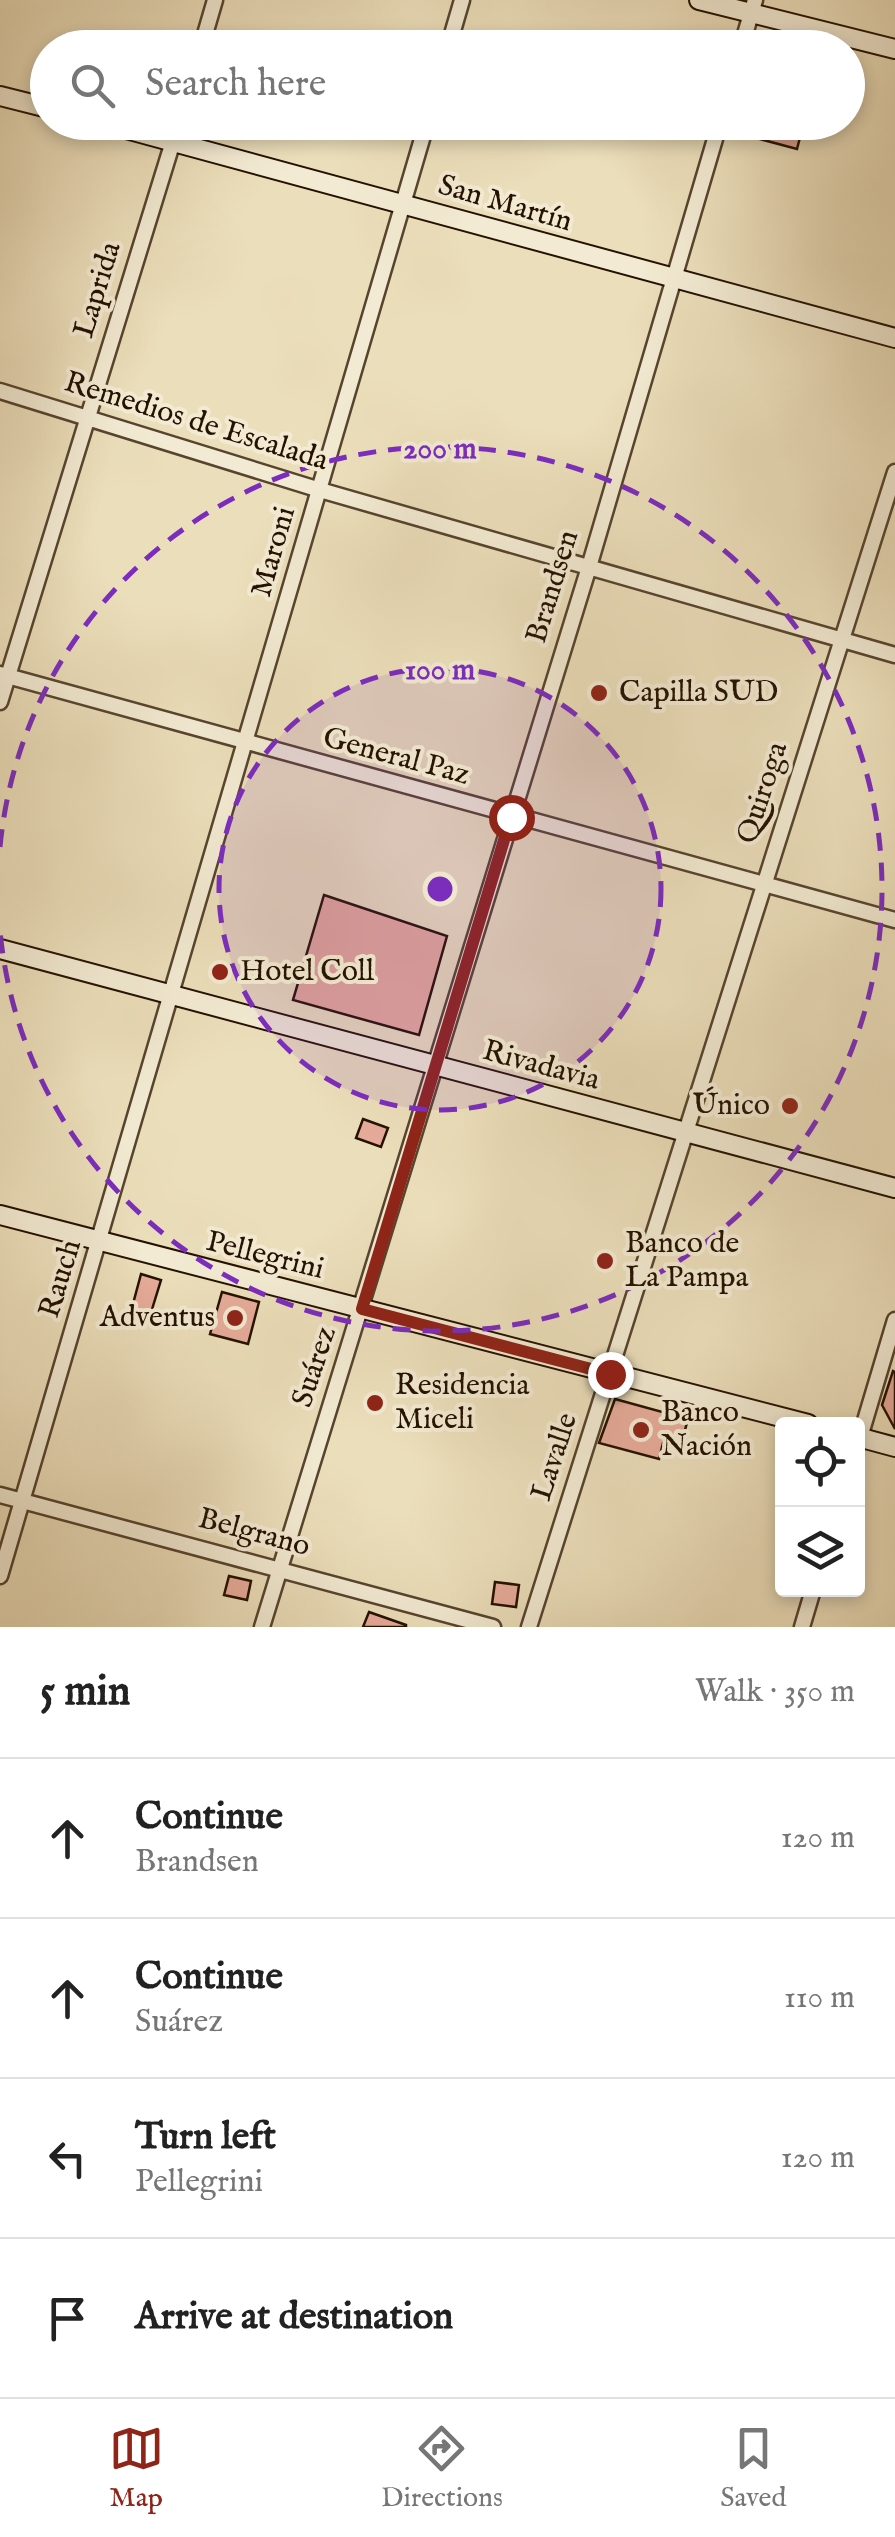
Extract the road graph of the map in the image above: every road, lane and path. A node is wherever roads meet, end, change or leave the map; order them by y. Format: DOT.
graph roads {
  1 [pos="215,0"];
  2 [pos="462,0"];
  3 [pos="699,0"];
  4 [pos="753,7"];
  5 [pos="206,30"];
  6 [pos="453,30"];
  7 [pos="831,30"];
  8 [pos="865,40"];
  9 [pos="895,49"];
  10 [pos="0,96"];
  11 [pos="30,104"];
  12 [pos="166,140"];
  13 [pos="421,140"];
  14 [pos="715,140"];
  15 [pos="173,142"];
  16 [pos="403,204"];
  17 [pos="674,280"];
  18 [pos="895,338"];
  19 [pos="0,390"];
  20 [pos="88,416"];
  21 [pos="895,472"];
  22 [pos="320,490"];
  23 [pos="588,566"];
  24 [pos="841,639"];
  25 [pos="895,655"];
  26 [pos="4,676"];
  27 [pos="0,702"];
  28 [pos="247,745"];
  29 [pos="511,817"];
  30 [pos="762,886"];
  31 [pos="895,920"];
  32 [pos="0,949"];
  33 [pos="171,996"];
  34 [pos="436,1066"];
  35 [pos="684,1131"];
  36 [pos="895,1188"];
  37 [pos="0,1214"];
  38 [pos="101,1242"];
  39 [pos="362,1309"];
  40 [pos="895,1320"];
  41 [pos="610,1374"];
  42 [pos="780,1417"];
  43 [pos="865,1417"];
  44 [pos="865,1441"];
  45 [pos="895,1447"];
  46 [pos="0,1495"];
  47 [pos="22,1501"];
  48 [pos="280,1568"];
  49 [pos="0,1576"];
  50 [pos="811,1597"];
  51 [pos="262,1627"];
  52 [pos="493,1627"];
  53 [pos="529,1627"];
  54 [pos="802,1627"];
  1 -- 5 [label="street"];
  2 -- 6 [label="street"];
  3 -- 4 [label="main road"];
  4 -- 7 [label="main road"];
  8 -- 9 [label="main road"];
  10 -- 11 [label="main road"];
  12 -- 15 [label="main road, San Martín"];
  13 -- 16 [label="street, Maroni"];
  14 -- 17 [label="street, Brandsen"];
  15 -- 16 [label="main road, San Martín"];
  15 -- 20 [label="street, Laprida"];
  16 -- 17 [label="main road, San Martín"];
  16 -- 22 [label="street, Maroni"];
  17 -- 18 [label="main road, San Martín"];
  17 -- 23 [label="street, Brandsen"];
  19 -- 20 [label="street, Remedios de Escalada"];
  20 -- 22 [label="street, Remedios de Escalada"];
  20 -- 26 [label="street, Laprida"];
  21 -- 24 [label="street, Quiroga"];
  22 -- 23 [label="street, Remedios de Escalada"];
  22 -- 28 [label="street, Maroni"];
  23 -- 24 [label="street, Remedios de Escalada"];
  23 -- 29 [label="street, Brandsen"];
  24 -- 25 [label="street, Remedios de Escalada"];
  24 -- 30 [label="street, Quiroga"];
  26 -- 27 [label="street, Laprida"];
  26 -- 28 [label="street, General Paz"];
  28 -- 29 [label="street, General Paz"];
  28 -- 33 [label="street, Maroni"];
  29 -- 30 [label="street, General Paz"];
  29 -- 34 [label="street, Brandsen"];
  30 -- 31 [label="street, General Paz"];
  30 -- 35 [label="street, Quiroga"];
  32 -- 33 [label="main road, Rivadavia"];
  33 -- 34 [label="main road, Rivadavia"];
  33 -- 38 [label="street, Rauch"];
  34 -- 35 [label="main road, Rivadavia"];
  34 -- 39 [label="street, Suárez"];
  35 -- 36 [label="main road, Rivadavia"];
  35 -- 41 [label="street, Lavalle"];
  37 -- 38 [label="main road, Pellegrini"];
  38 -- 39 [label="main road, Pellegrini"];
  38 -- 47 [label="street, Rauch"];
  39 -- 41 [label="main road, Pellegrini"];
  39 -- 48 [label="street, Suárez"];
  40 -- 43 [label="street"];
  41 -- 42 [label="main road, Pellegrini"];
  41 -- 53 [label="street, Lavalle"];
  44 -- 45 [label="main road"];
  46 -- 47 [label="street, Belgrano"];
  47 -- 48 [label="street, Belgrano"];
  47 -- 49 [label="street, Rauch"];
  48 -- 51 [label="street, Suárez"];
  48 -- 52 [label="street, Belgrano"];
  50 -- 54 [label="street"];
}
